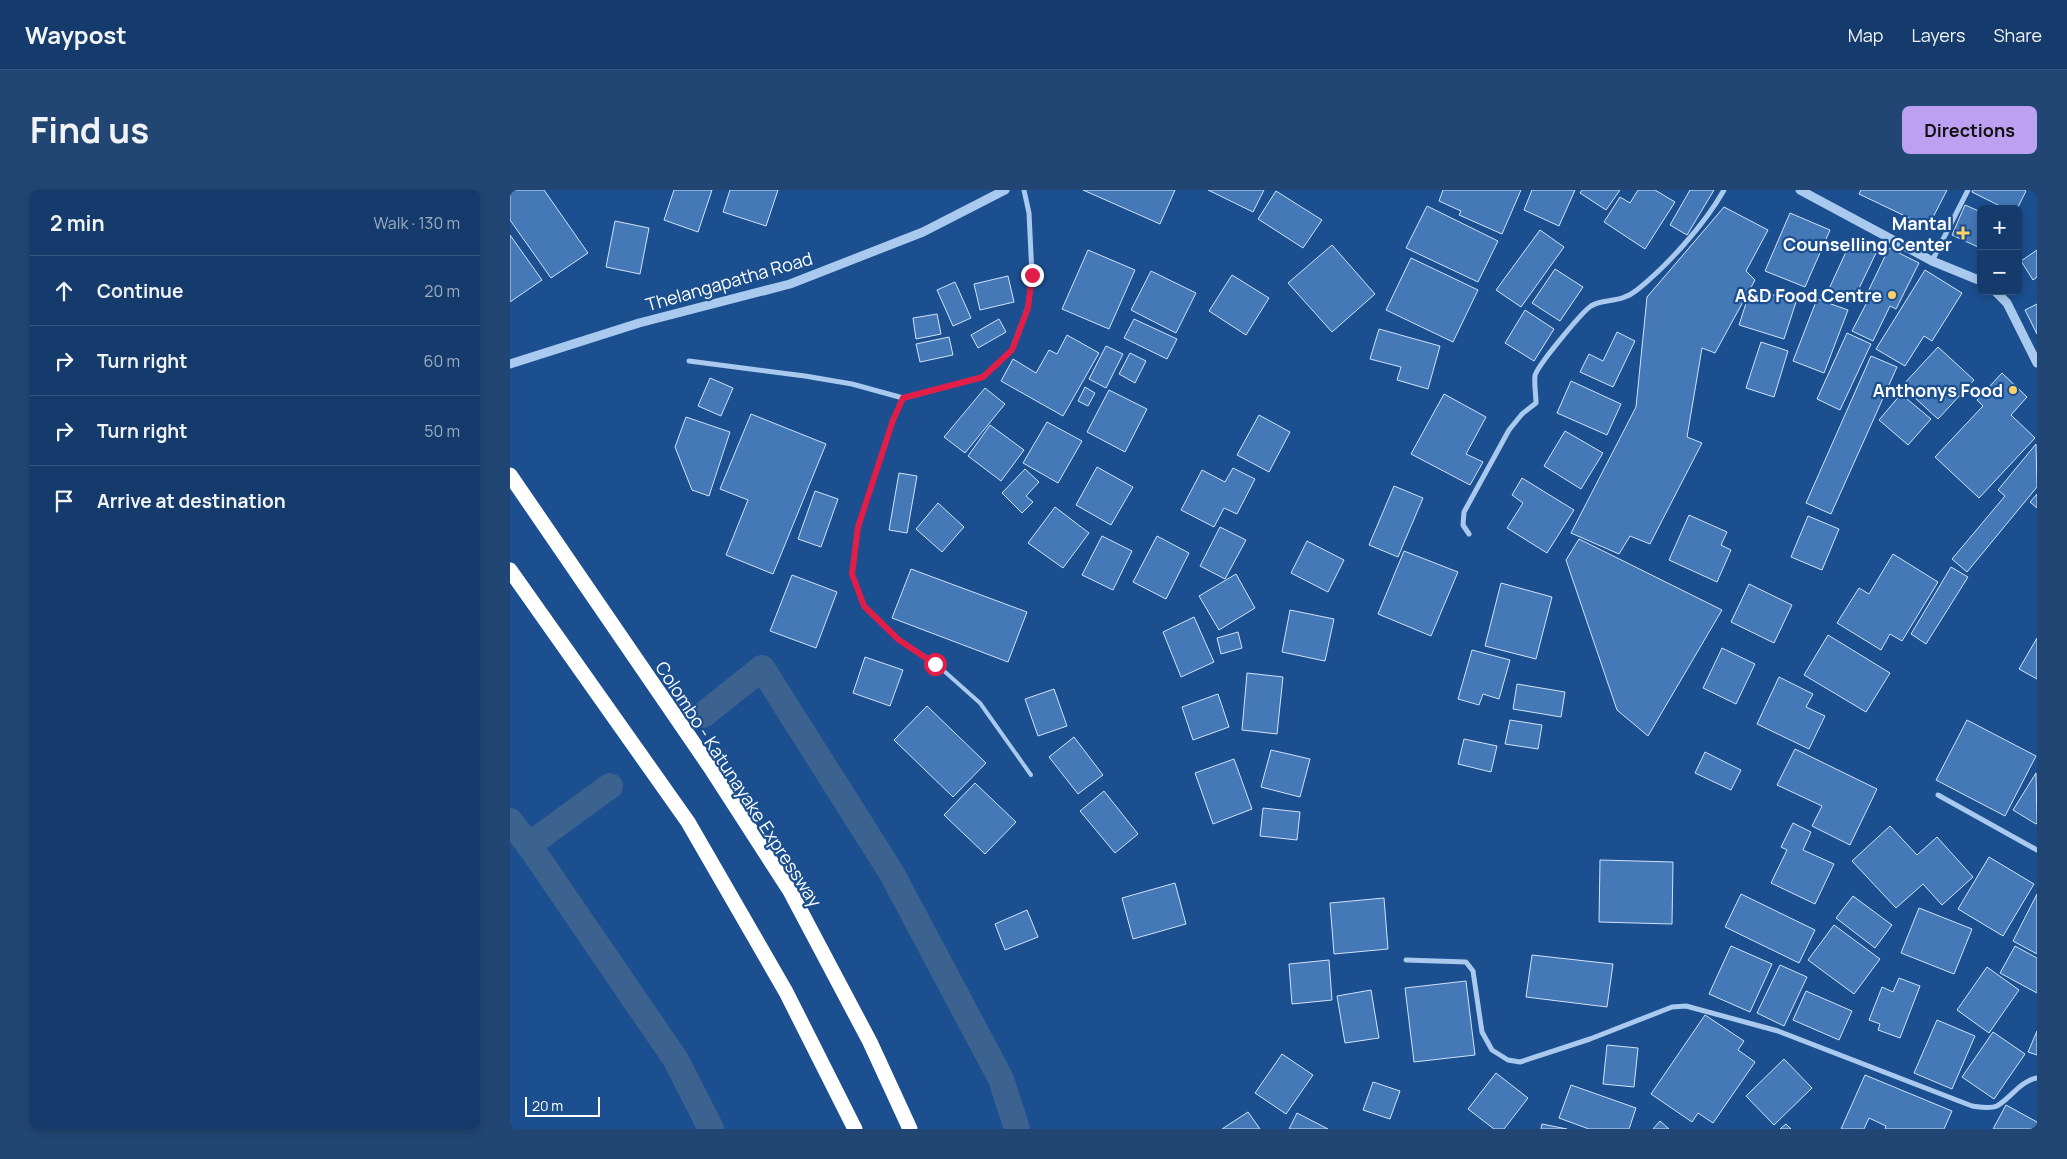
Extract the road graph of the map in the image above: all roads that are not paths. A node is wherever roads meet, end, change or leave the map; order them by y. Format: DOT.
graph roads {
  1 [pos="1005,190"];
  2 [pos="1024,190"];
  3 [pos="1724,190"];
  4 [pos="1800,190"];
  5 [pos="1968,190"];
  6 [pos="1932,262"];
  7 [pos="1977,279"];
  8 [pos="1999,295"];
  9 [pos="689,361"];
  10 [pos="2037,362"];
  11 [pos="510,364"];
  12 [pos="903,398"];
  13 [pos="510,475"];
  14 [pos="1470,534"];
  15 [pos="510,570"];
  16 [pos="1031,775"];
  17 [pos="1938,795"];
  18 [pos="2037,850"];
  19 [pos="1406,960"];
  20 [pos="2037,1078"];
  21 [pos="855,1129"];
  22 [pos="910,1129"];
  1 -- 11 [label="street, Thelangapatha Road"];
  2 -- 12 [label="street"];
  3 -- 14 [label="street"];
  4 -- 6 [label="street"];
  5 -- 6 [label="street"];
  6 -- 7 [label="street"];
  8 -- 10 [label="street"];
  9 -- 12 [label="street"];
  12 -- 16 [label="lane"];
  13 -- 22 [label="highway, Colombo - Katunayake Expressway"];
  15 -- 21 [label="highway"];
  17 -- 18 [label="street"];
  19 -- 20 [label="street"];
}
